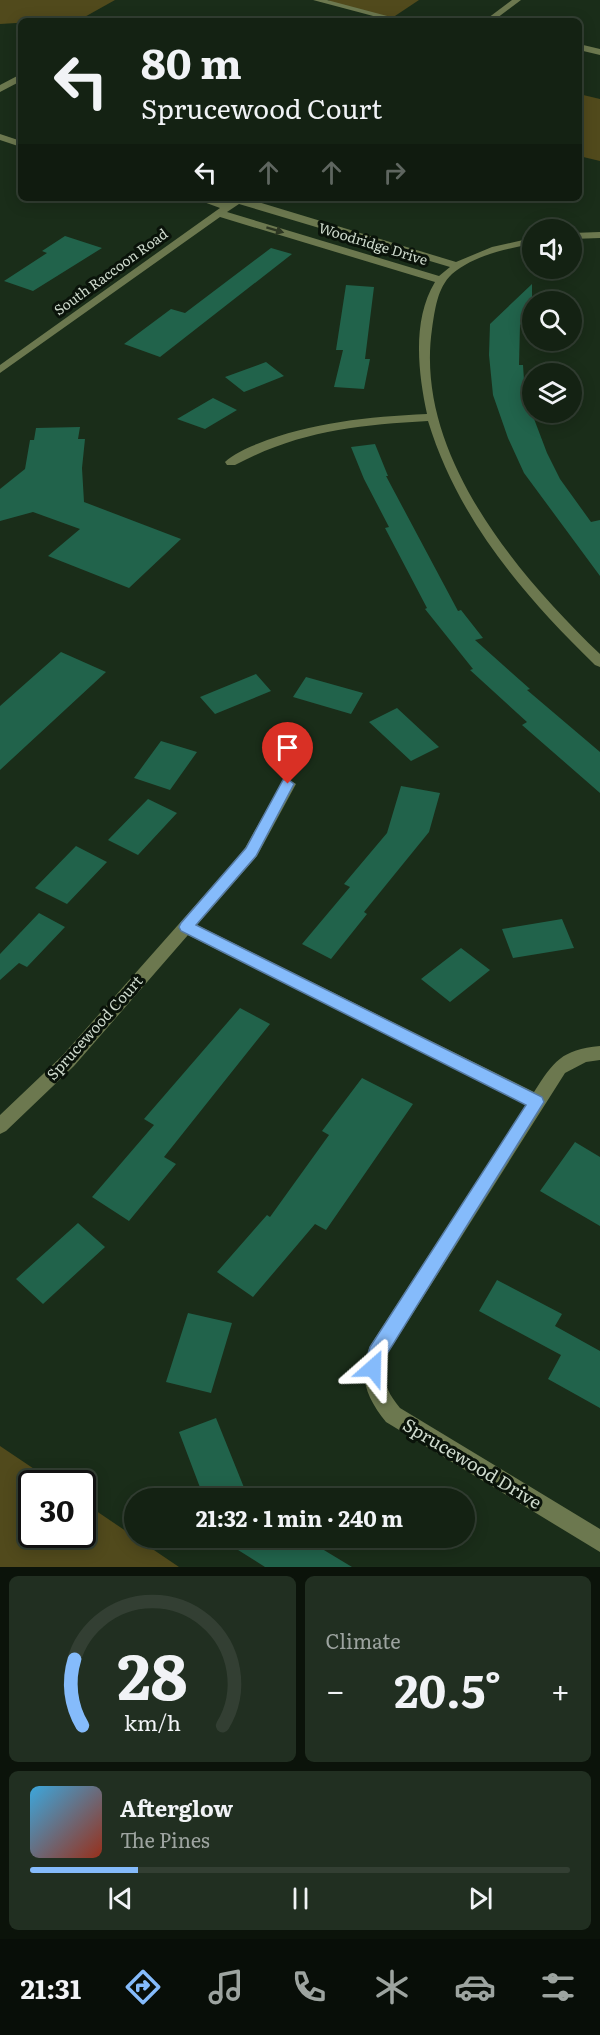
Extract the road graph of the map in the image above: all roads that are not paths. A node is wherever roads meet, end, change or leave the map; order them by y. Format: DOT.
graph roads {
  1 [pos="317,0"];
  2 [pos="517,0"];
  3 [pos="390,18"];
  4 [pos="492,18"];
  5 [pos="582,48"];
  6 [pos="600,52"];
  7 [pos="18,79"];
  8 [pos="0,89"];
  9 [pos="0,137"];
  10 [pos="18,143"];
  11 [pos="204,201"];
  12 [pos="235,201"];
  13 [pos="245,201"];
  14 [pos="223,210"];
  15 [pos="582,236"];
  16 [pos="600,236"];
  17 [pos="522,244"];
  18 [pos="459,266"];
  19 [pos="441,280"];
  20 [pos="0,370"];
  21 [pos="433,417"];
  22 [pos="231,462"];
  23 [pos="600,662"];
  24 [pos="288,784"];
  25 [pos="186,927"];
  26 [pos="600,1053"];
  27 [pos="536,1102"];
  28 [pos="0,1126"];
  29 [pos="600,1541"];
  1 -- 3 [label="street"];
  2 -- 4 [label="street"];
  5 -- 6 [label="street"];
  7 -- 8 [label="street"];
  9 -- 10 [label="street"];
  11 -- 14 [label="street, Woodridge Drive"];
  12 -- 14 [label="street, South Raccoon Road"];
  13 -- 18 [label="street, Woodridge Drive"];
  14 -- 19 [label="street, Woodridge Drive, one-way"];
  14 -- 20 [label="street, South Raccoon Road"];
  15 -- 16 [label="street"];
  17 -- 18 [label="street"];
  18 -- 19 [label="street"];
  19 -- 21 [label="street, Woodridge Drive"];
  21 -- 22 [label="street"];
  21 -- 23 [label="street, Woodridge Drive"];
  24 -- 25 [label="street, Sprucewood Court"];
  25 -- 27 [label="street"];
  25 -- 28 [label="street, Sprucewood Court"];
  26 -- 27 [label="street, Sprucewood Drive"];
  27 -- 29 [label="street, Sprucewood Drive"];
}
